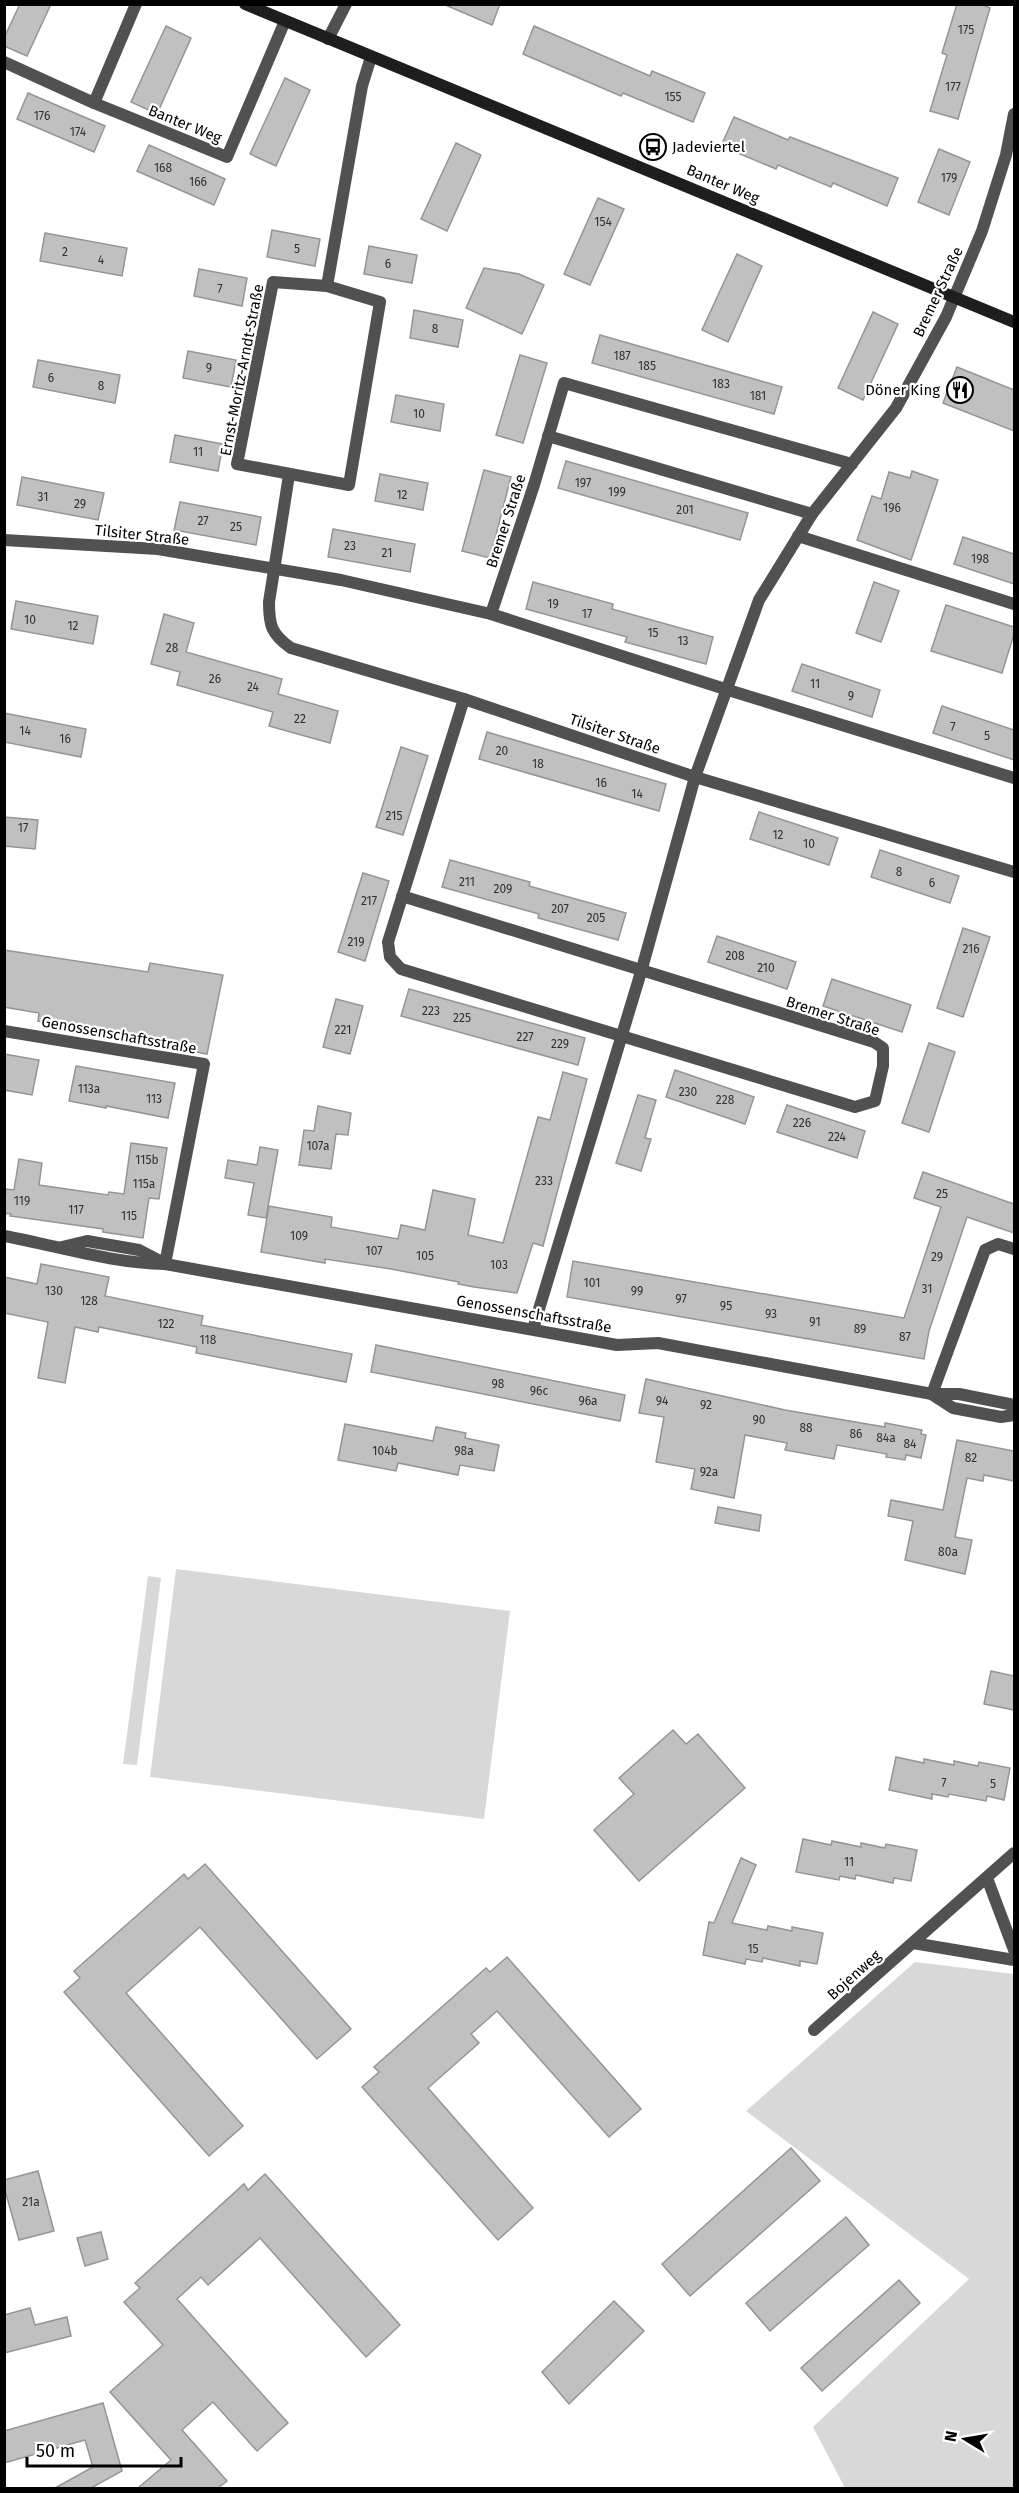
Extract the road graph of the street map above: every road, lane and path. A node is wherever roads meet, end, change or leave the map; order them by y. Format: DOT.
graph roads {
  1 [pos="136,4"];
  2 [pos="245,4"];
  3 [pos="346,4"];
  4 [pos="285,21"];
  5 [pos="328,39"];
  6 [pos="371,57"];
  7 [pos="4,62"];
  8 [pos="94,103"];
  9 [pos="1014,114"];
  10 [pos="327,286"];
  11 [pos="955,298"];
  12 [pos="1014,322"];
  13 [pos="548,436"];
  14 [pos="852,464"];
  15 [pos="289,475"];
  16 [pos="812,514"];
  17 [pos="798,536"];
  18 [pos="4,540"];
  19 [pos="275,570"];
  20 [pos="1014,604"];
  21 [pos="491,614"];
  22 [pos="725,689"];
  23 [pos="464,699"];
  24 [pos="695,777"];
  25 [pos="1014,778"];
  26 [pos="1014,872"];
  27 [pos="402,896"];
  28 [pos="641,972"];
  29 [pos="4,1031"];
  30 [pos="622,1035"];
  31 [pos="4,1236"];
  32 [pos="1014,1249"];
  33 [pos="165,1264"];
  34 [pos="533,1329"];
  35 [pos="932,1394"];
  36 [pos="1014,1405"];
  37 [pos="1014,1415"];
  38 [pos="1014,1853"];
  39 [pos="987,1878"];
  40 [pos="913,1943"];
  41 [pos="1014,1950"];
  42 [pos="1014,1960"];
  43 [pos="814,2030"];
  1 -- 8 [label="street"];
  2 -- 4 [label="main road, Banter Weg"];
  3 -- 5 [label="street"];
  4 -- 5 [label="main road, Banter Weg"];
  4 -- 8 [label="street, Banter Weg"];
  5 -- 6 [label="main road, Banter Weg"];
  6 -- 10 [label="street"];
  6 -- 11 [label="main road, Banter Weg"];
  7 -- 8 [label="street, Banter Weg"];
  9 -- 11 [label="street, Bremer Straße"];
  10 -- 15 [label="street, Ernst-Moritz-Arndt-Straße"];
  10 -- 15 [label="street, Ernst-Moritz-Arndt-Straße"];
  11 -- 12 [label="main road, Banter Weg"];
  11 -- 14 [label="street, Bremer Straße"];
  13 -- 14 [label="street, Bremer Straße"];
  13 -- 16 [label="street"];
  13 -- 21 [label="street, Bremer Straße"];
  14 -- 16 [label="street, Bremer Straße"];
  15 -- 19 [label="street"];
  16 -- 17 [label="street, Bremer Straße"];
  17 -- 20 [label="street"];
  17 -- 22 [label="street, Bremer Straße"];
  18 -- 19 [label="street, Tilsiter Straße"];
  19 -- 21 [label="street, Tilsiter Straße"];
  19 -- 23 [label="street, Tilsiter Straße"];
  21 -- 22 [label="street, Tilsiter Straße"];
  22 -- 24 [label="street, Bremer Straße"];
  22 -- 25 [label="street, Tilsiter Straße"];
  23 -- 24 [label="street, Tilsiter Straße"];
  23 -- 27 [label="street, Bremer Straße"];
  24 -- 26 [label="street, Tilsiter Straße"];
  24 -- 28 [label="street, Bremer Straße"];
  27 -- 28 [label="street, Bremer Straße"];
  27 -- 30 [label="street, Bremer Straße"];
  28 -- 30 [label="street, Bremer Straße"];
  28 -- 30 [label="street, Bremer Straße"];
  29 -- 33 [label="street, Genossenschaftsstraße"];
  30 -- 34 [label="street, Bremer Straße"];
  31 -- 33 [label="street, Genossenschaftsstraße"];
  32 -- 35 [label="street"];
  33 -- 34 [label="street, Genossenschaftsstraße"];
  34 -- 35 [label="street, Genossenschaftsstraße"];
  35 -- 36 [label="street, Genossenschaftsstraße"];
  35 -- 37 [label="street, Genossenschaftsstraße"];
  38 -- 39 [label="street, Bojenweg"];
  39 -- 40 [label="street, Bojenweg"];
  39 -- 41 [label="street"];
  40 -- 42 [label="street"];
  40 -- 43 [label="street, Bojenweg"];
}
